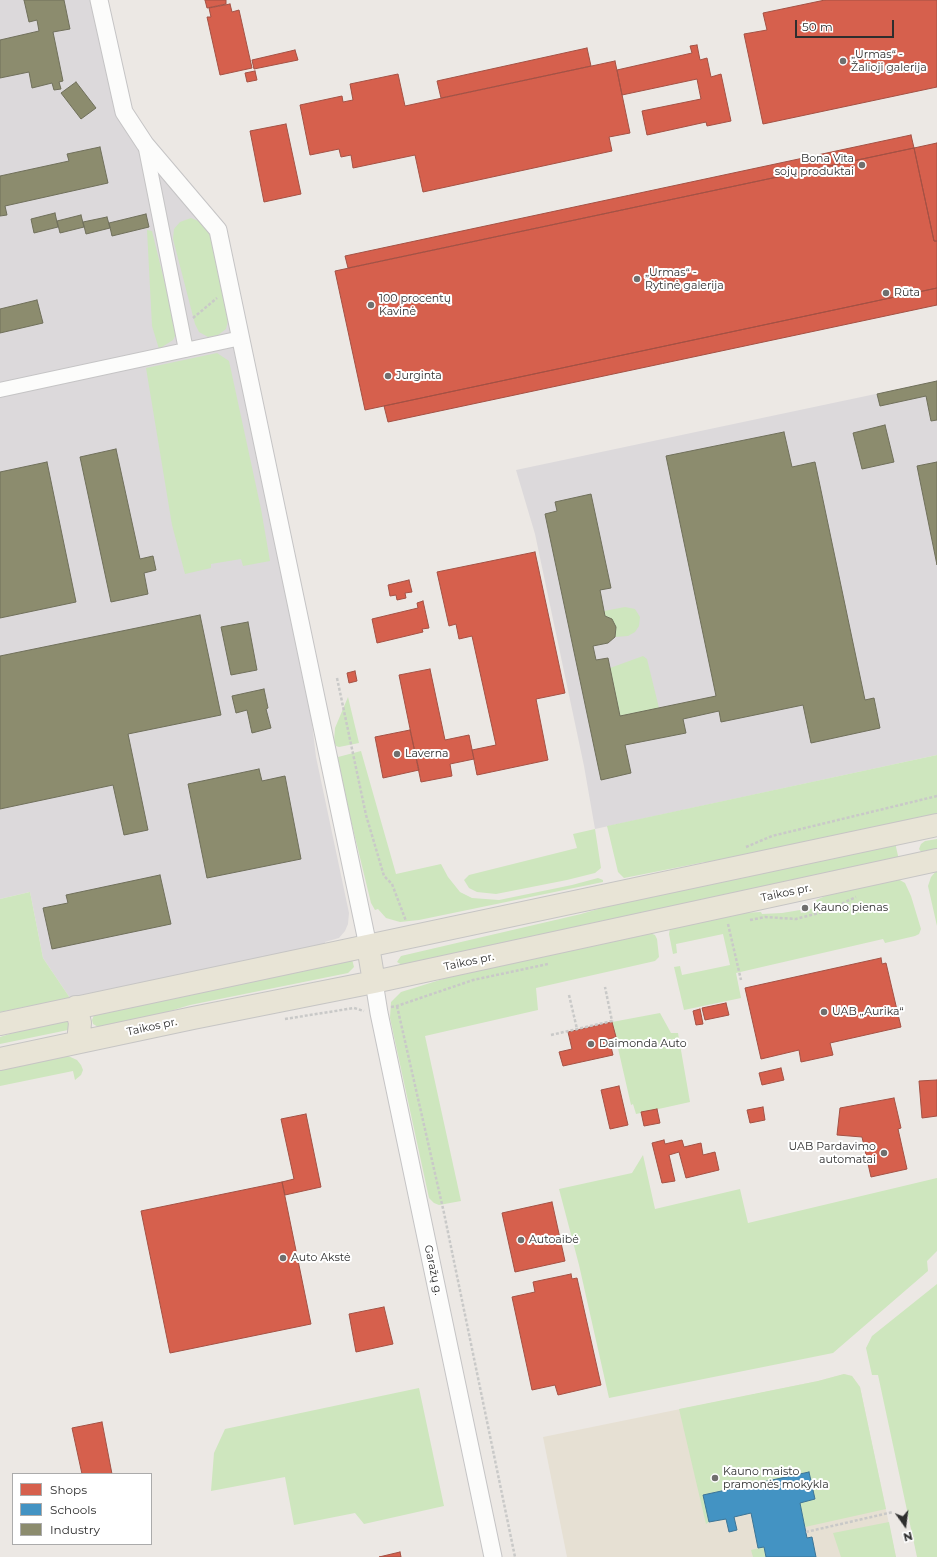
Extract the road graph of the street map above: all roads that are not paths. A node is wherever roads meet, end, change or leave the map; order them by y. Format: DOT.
graph roads {
  1 [pos="99,0"];
  2 [pos="145,144"];
  3 [pos="241,338"];
  4 [pos="186,350"];
  5 [pos="0,390"];
  6 [pos="930,826"];
  7 [pos="937,860"];
  8 [pos="915,865"];
  9 [pos="368,946"];
  10 [pos="374,982"];
  11 [pos="76,1007"];
  12 [pos="0,1024"];
  13 [pos="78,1042"];
  14 [pos="0,1059"];
  15 [pos="493,1557"];
  1 -- 2 [label="street"];
  2 -- 3 [label="street"];
  2 -- 4 [label="street"];
  3 -- 4 [label="street"];
  3 -- 9 [label="street"];
  4 -- 5 [label="street"];
  6 -- 8 [label="main road"];
  6 -- 9 [label="main road"];
  7 -- 8 [label="main road, Taikos pr."];
  8 -- 10 [label="main road, Taikos pr."];
  9 -- 10 [label="main road"];
  9 -- 11 [label="main road"];
  10 -- 13 [label="main road, Taikos pr."];
  10 -- 15 [label="street, Garažų g."];
  11 -- 12 [label="main road"];
  11 -- 13 [label="main road"];
  13 -- 14 [label="main road, Taikos pr."];
}
